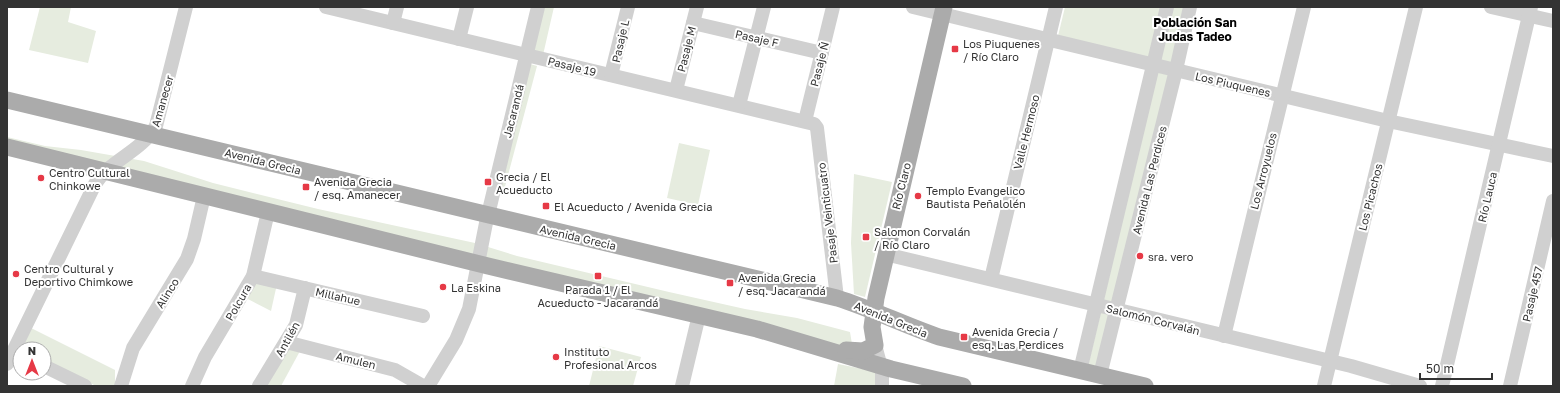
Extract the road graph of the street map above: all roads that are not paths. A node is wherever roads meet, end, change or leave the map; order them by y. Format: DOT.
graph roads {
  1 [pos="186,7"];
  2 [pos="329,7"];
  3 [pos="397,7"];
  4 [pos="467,7"];
  5 [pos="538,7"];
  6 [pos="628,7"];
  7 [pos="697,7"];
  8 [pos="764,7"];
  9 [pos="833,7"];
  10 [pos="913,7"];
  11 [pos="1056,7"];
  12 [pos="1168,7"];
  13 [pos="1190,7"];
  14 [pos="1304,7"];
  15 [pos="1416,7"];
  16 [pos="1491,7"];
  17 [pos="943,11"];
  18 [pos="1530,11"];
  19 [pos="1553,21"];
  20 [pos="393,23"];
  21 [pos="693,23"];
  22 [pos="756,38"];
  23 [pos="459,39"];
  24 [pos="1048,40"];
  25 [pos="822,53"];
  26 [pos="527,55"];
  27 [pos="1153,65"];
  28 [pos="1176,70"];
  29 [pos="611,75"];
  30 [pos="676,90"];
  31 [pos="1282,96"];
  32 [pos="7,100"];
  33 [pos="739,105"];
  34 [pos="1388,121"];
  35 [pos="811,124"];
  36 [pos="151,134"];
  37 [pos="1499,144"];
  38 [pos="7,147"];
  39 [pos="1553,156"];
  40 [pos="103,172"];
  41 [pos="204,196"];
  42 [pos="1553,201"];
  43 [pos="268,212"];
  44 [pos="488,215"];
  45 [pos="885,254"];
  46 [pos="478,263"];
  47 [pos="253,276"];
  48 [pos="991,280"];
  49 [pos="305,288"];
  50 [pos="837,298"];
  51 [pos="1095,304"];
  52 [pos="873,310"];
  53 [pos="1116,310"];
  54 [pos="699,315"];
  55 [pos="423,316"];
  56 [pos="1224,336"];
  57 [pos="22,341"];
  58 [pos="286,342"];
  59 [pos="815,345"];
  60 [pos="875,346"];
  61 [pos="1330,362"];
  62 [pos="880,365"];
  63 [pos="52,370"];
  64 [pos="1080,371"];
  65 [pos="1100,375"];
  66 [pos="941,383"];
  67 [pos="85,386"];
  68 [pos="121,386"];
  69 [pos="192,386"];
  70 [pos="259,386"];
  71 [pos="423,386"];
  72 [pos="428,386"];
  73 [pos="682,386"];
  74 [pos="882,386"];
  75 [pos="963,386"];
  76 [pos="1145,386"];
  77 [pos="1324,386"];
  78 [pos="1420,386"];
  79 [pos="1442,386"];
  80 [pos="1510,386"];
  1 -- 36 [label="street, Amanecer"];
  2 -- 20 [label="street, Pasaje 19"];
  3 -- 20 [label="street"];
  4 -- 23 [label="street"];
  5 -- 26 [label="street, Jacarandá"];
  6 -- 29 [label="street, Pasaje L"];
  7 -- 21 [label="street, Pasaje M"];
  8 -- 22 [label="street"];
  9 -- 25 [label="street, Pasaje Ñ"];
  10 -- 17 [label="street, Los Piuquenes"];
  11 -- 24 [label="street, Valle Hermoso"];
  12 -- 27 [label="street, Avenida Las Perdices"];
  13 -- 28 [label="street, Avenida Las Perdices"];
  14 -- 31 [label="street, Los Arroyuelos"];
  15 -- 34 [label="street, Los Picachos"];
  16 -- 18 [label="street"];
  17 -- 24 [label="street, Los Piuquenes"];
  17 -- 45 [label="main road, Río Claro"];
  18 -- 19 [label="street"];
  18 -- 37 [label="street, Río Lauca"];
  20 -- 23 [label="street, Pasaje 19"];
  21 -- 22 [label="street, Pasaje F"];
  21 -- 30 [label="street, Pasaje M"];
  22 -- 25 [label="street, Pasaje F"];
  22 -- 33 [label="street"];
  23 -- 26 [label="street, Pasaje 19"];
  24 -- 27 [label="street, Los Piuquenes"];
  24 -- 48 [label="street, Valle Hermoso"];
  25 -- 35 [label="street, Pasaje Ñ"];
  26 -- 29 [label="street, Pasaje 19"];
  26 -- 44 [label="street, Jacarandá"];
  27 -- 28 [label="street, Los Piuquenes"];
  27 -- 51 [label="street, Avenida Las Perdices"];
  28 -- 31 [label="street, Los Piuquenes"];
  28 -- 53 [label="street, Avenida Las Perdices"];
  29 -- 30 [label="street, Pasaje 19"];
  30 -- 33 [label="street, Pasaje 19"];
  31 -- 34 [label="street, Los Piuquenes"];
  31 -- 56 [label="street, Los Arroyuelos"];
  32 -- 36 [label="main road, Avenida Grecia"];
  33 -- 35 [label="street, Pasaje 19"];
  34 -- 37 [label="street, Los Piuquenes"];
  34 -- 61 [label="street, Los Picachos"];
  35 -- 50 [label="street, Pasaje Veinticuatro"];
  36 -- 40 [label="street, Amanecer"];
  36 -- 44 [label="main road, Avenida Grecia"];
  37 -- 39 [label="street, Los Piuquenes"];
  37 -- 79 [label="street, Río Lauca"];
  38 -- 40 [label="main road"];
  40 -- 41 [label="main road"];
  40 -- 57 [label="street"];
  41 -- 43 [label="main road"];
  41 -- 68 [label="street, Alinco"];
  42 -- 80 [label="street, Pasaje 457"];
  43 -- 46 [label="main road"];
  43 -- 47 [label="street, Polcura"];
  44 -- 46 [label="street, Jacarandá"];
  44 -- 50 [label="main road, Avenida Grecia"];
  45 -- 48 [label="street, Salomón Corvalán"];
  45 -- 52 [label="main road, Río Claro"];
  46 -- 54 [label="main road"];
  46 -- 72 [label="street, Jacarandá"];
  47 -- 49 [label="street, Millahue"];
  47 -- 69 [label="street, Polcura"];
  48 -- 51 [label="street, Salomón Corvalán"];
  49 -- 55 [label="street, Millahue"];
  49 -- 58 [label="street, Antilén"];
  50 -- 52 [label="main road, Avenida Grecia"];
  51 -- 53 [label="street, Salomón Corvalán"];
  51 -- 64 [label="street, Avenida Las Perdices"];
  52 -- 60 [label="main road, Río Claro"];
  52 -- 64 [label="main road, Avenida Grecia"];
  53 -- 56 [label="street, Salomón Corvalán"];
  53 -- 65 [label="street, Avenida Las Perdices"];
  54 -- 59 [label="main road"];
  54 -- 73 [label="street"];
  56 -- 61 [label="street, Salomón Corvalán"];
  58 -- 70 [label="street, Antilén"];
  58 -- 71 [label="street, Amulen"];
  59 -- 60 [label="main road"];
  59 -- 62 [label="main road"];
  60 -- 62 [label="street, Río Claro"];
  61 -- 77 [label="street, Los Picachos"];
  61 -- 78 [label="street, Salomón Corvalán"];
  62 -- 66 [label="main road"];
  62 -- 74 [label="street"];
  63 -- 67 [label="street"];
  64 -- 65 [label="main road, Avenida Grecia"];
  65 -- 76 [label="main road, Avenida Grecia"];
  66 -- 75 [label="main road"];
}
